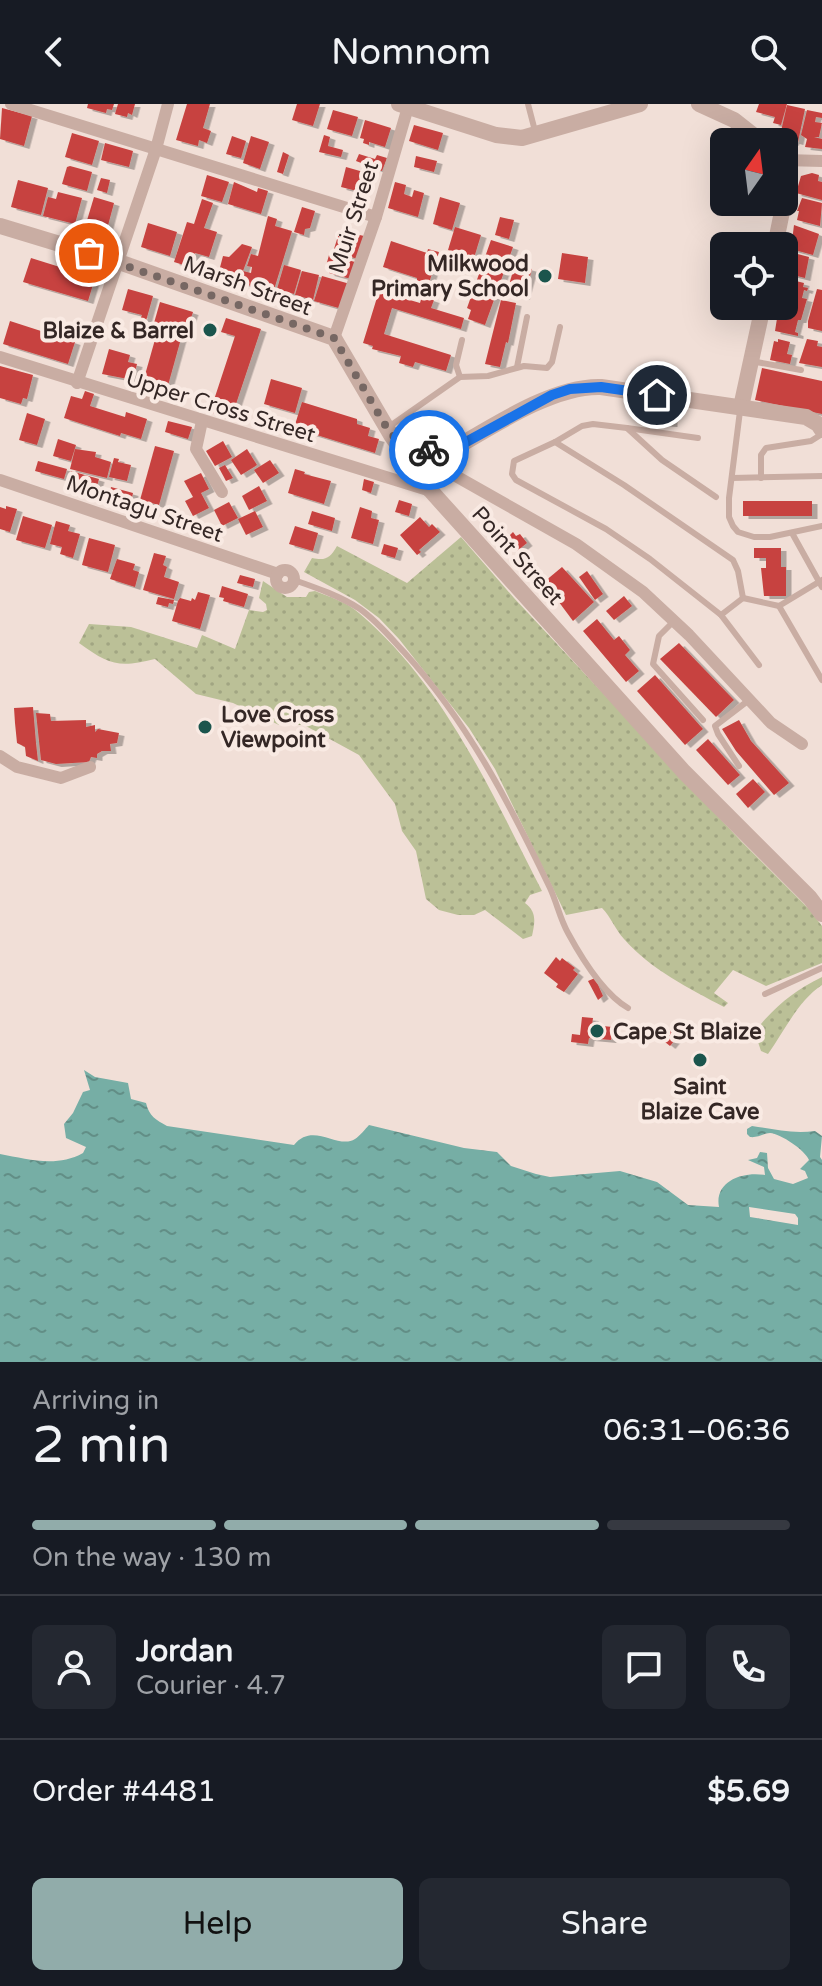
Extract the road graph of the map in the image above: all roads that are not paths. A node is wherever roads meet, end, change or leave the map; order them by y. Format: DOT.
graph roads {
  1 [pos="11,104"];
  2 [pos="168,104"];
  3 [pos="528,104"];
  4 [pos="640,104"];
  5 [pos="699,104"];
  6 [pos="403,105"];
  7 [pos="744,128"];
  8 [pos="535,135"];
  9 [pos="156,149"];
  10 [pos="798,160"];
  11 [pos="822,161"];
  12 [pos="376,217"];
  13 [pos="0,226"];
  14 [pos="119,262"];
  15 [pos="527,317"];
  16 [pos="760,320"];
  17 [pos="560,327"];
  18 [pos="334,338"];
  19 [pos="462,340"];
  20 [pos="0,357"];
  21 [pos="751,361"];
  22 [pos="517,367"];
  23 [pos="801,370"];
  24 [pos="460,377"];
  25 [pos="77,383"];
  26 [pos="741,407"];
  27 [pos="202,421"];
  28 [pos="627,428"];
  29 [pos="389,432"];
  30 [pos="822,432"];
  31 [pos="698,438"];
  32 [pos="555,442"];
  33 [pos="407,443"];
  34 [pos="446,453"];
  35 [pos="431,462"];
  36 [pos="414,471"];
  37 [pos="822,476"];
  38 [pos="732,478"];
  39 [pos="761,478"];
  40 [pos="0,480"];
  41 [pos="431,491"];
  42 [pos="222,492"];
  43 [pos="716,497"];
  44 [pos="822,526"];
  45 [pos="792,533"];
  46 [pos="294,580"];
  47 [pos="821,583"];
  48 [pos="743,598"];
  49 [pos="779,606"];
  50 [pos="721,615"];
  51 [pos="674,621"];
  52 [pos="759,665"];
  53 [pos="822,680"];
  54 [pos="749,700"];
  55 [pos="703,720"];
  56 [pos="802,744"];
  57 [pos="0,756"];
  58 [pos="739,766"];
  59 [pos="90,767"];
  60 [pos="822,914"];
  61 [pos="822,968"];
  62 [pos="765,994"];
  63 [pos="628,1008"];
  1 -- 9 [label="street"];
  2 -- 9 [label="street"];
  3 -- 8 [label="lane"];
  4 -- 8 [label="street"];
  5 -- 7 [label="street"];
  6 -- 8 [label="street"];
  6 -- 12 [label="street, Muir Street"];
  9 -- 12 [label="street"];
  9 -- 14 [label="street"];
  10 -- 11 [label="street"];
  12 -- 18 [label="street, Muir Street"];
  13 -- 14 [label="street, Marsh Street"];
  14 -- 18 [label="street, Marsh Street"];
  14 -- 25 [label="street"];
  15 -- 22 [label="lane"];
  16 -- 21 [label="street"];
  17 -- 22 [label="lane"];
  18 -- 29 [label="street, Marsh Street"];
  19 -- 24 [label="lane"];
  20 -- 25 [label="street, Upper Cross Street"];
  21 -- 23 [label="lane"];
  21 -- 26 [label="street"];
  22 -- 24 [label="lane"];
  24 -- 29 [label="lane"];
  25 -- 27 [label="street, Upper Cross Street"];
  26 -- 30 [label="street"];
  26 -- 34 [label="street"];
  26 -- 38 [label="lane"];
  27 -- 41 [label="street, Upper Cross Street"];
  27 -- 42 [label="street"];
  28 -- 31 [label="lane"];
  28 -- 32 [label="lane"];
  28 -- 43 [label="lane"];
  29 -- 33 [label="street"];
  29 -- 36 [label="street, Marsh Street"];
  30 -- 39 [label="lane"];
  32 -- 48 [label="lane"];
  32 -- 50 [label="lane"];
  33 -- 34 [label="street"];
  33 -- 35 [label="street"];
  34 -- 35 [label="street"];
  35 -- 36 [label="street"];
  35 -- 51 [label="street"];
  36 -- 41 [label="street, Point Street"];
  37 -- 39 [label="lane"];
  38 -- 39 [label="lane"];
  38 -- 45 [label="lane"];
  40 -- 46 [label="street, Montagu Street"];
  41 -- 60 [label="street, Point Street"];
  44 -- 45 [label="lane"];
  45 -- 47 [label="lane"];
  46 -- 63 [label="lane"];
  47 -- 49 [label="lane"];
  48 -- 49 [label="lane"];
  48 -- 50 [label="lane"];
  49 -- 53 [label="lane"];
  50 -- 52 [label="lane"];
  51 -- 54 [label="street"];
  51 -- 55 [label="lane"];
  54 -- 56 [label="street"];
  54 -- 58 [label="lane"];
  57 -- 59 [label="street"];
  61 -- 62 [label="lane"];
}
